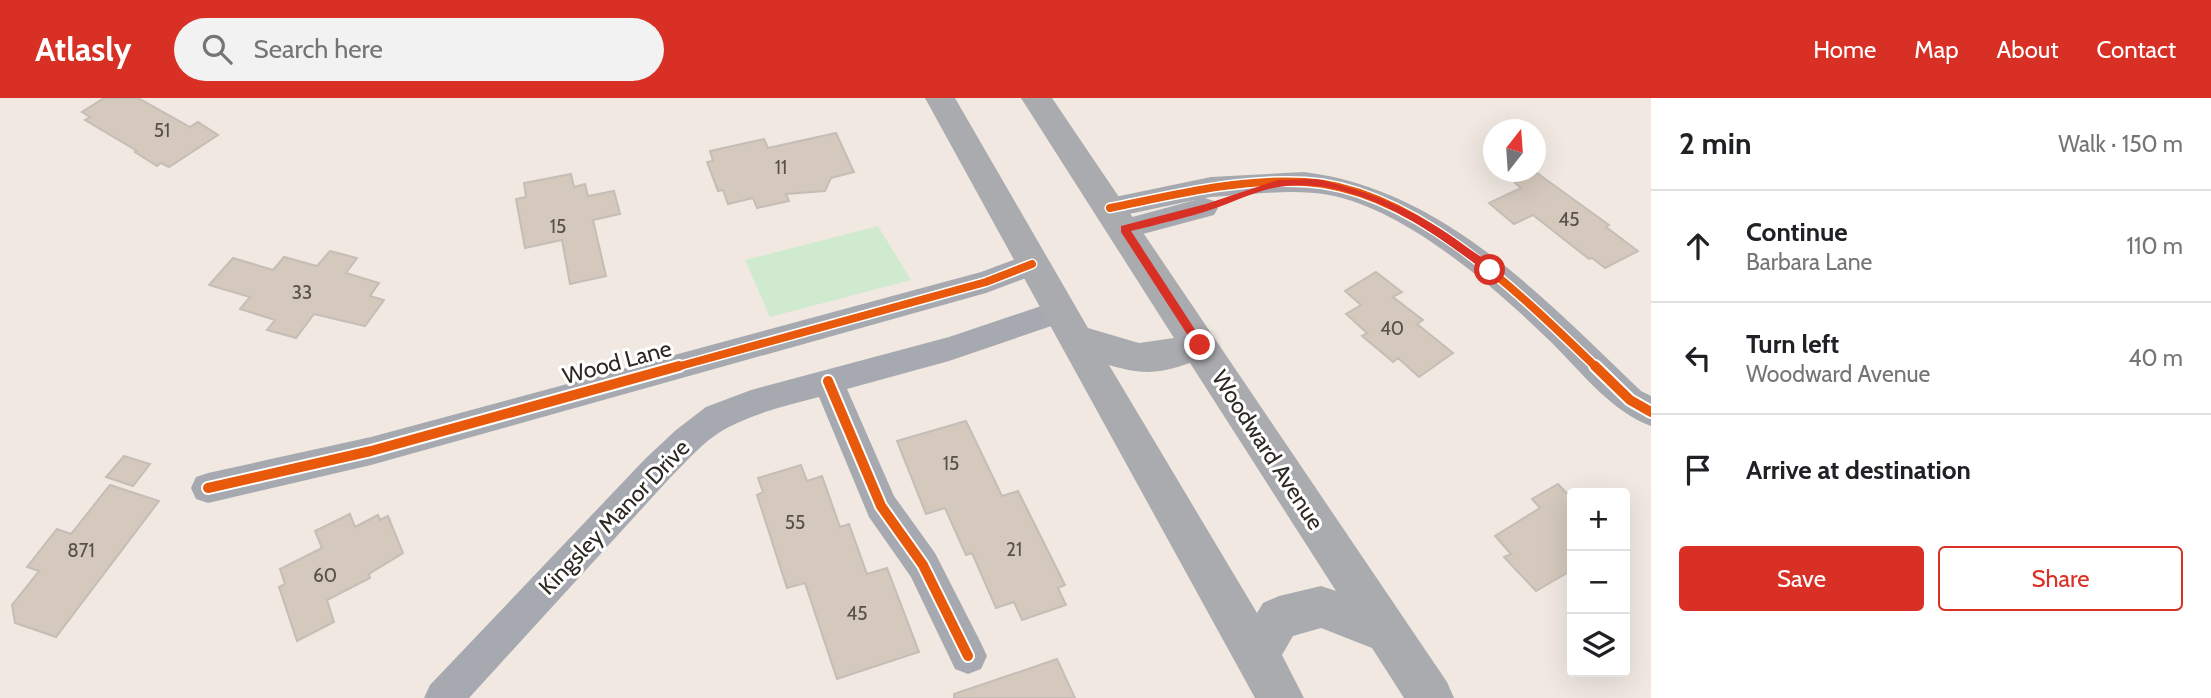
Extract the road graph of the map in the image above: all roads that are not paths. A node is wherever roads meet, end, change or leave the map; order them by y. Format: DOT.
graph roads {
  1 [pos="940,98"];
  2 [pos="1036,98"];
  3 [pos="1117,219"];
  4 [pos="1032,264"];
  5 [pos="1067,326"];
  6 [pos="1200,345"];
  7 [pos="828,381"];
  8 [pos="1640,406"];
  9 [pos="1651,437"];
  10 [pos="208,488"];
  11 [pos="1387,632"];
  12 [pos="1256,655"];
  13 [pos="968,656"];
  14 [pos="443,698"];
  15 [pos="1281,698"];
  16 [pos="1431,698"];
  1 -- 4 [label="main road"];
  2 -- 3 [label="main road, Woodward Avenue"];
  3 -- 6 [label="main road, Woodward Avenue"];
  3 -- 8 [label="street"];
  4 -- 5 [label="main road"];
  4 -- 10 [label="street, Wood Lane"];
  5 -- 6 [label="main road"];
  5 -- 7 [label="street, Kingsley Manor Drive"];
  5 -- 12 [label="main road"];
  6 -- 11 [label="main road, Woodward Avenue"];
  7 -- 13 [label="street"];
  7 -- 14 [label="street, Kingsley Manor Drive"];
  8 -- 9 [label="street"];
  11 -- 12 [label="main road"];
  11 -- 16 [label="main road, Woodward Avenue"];
  12 -- 15 [label="main road"];
}
